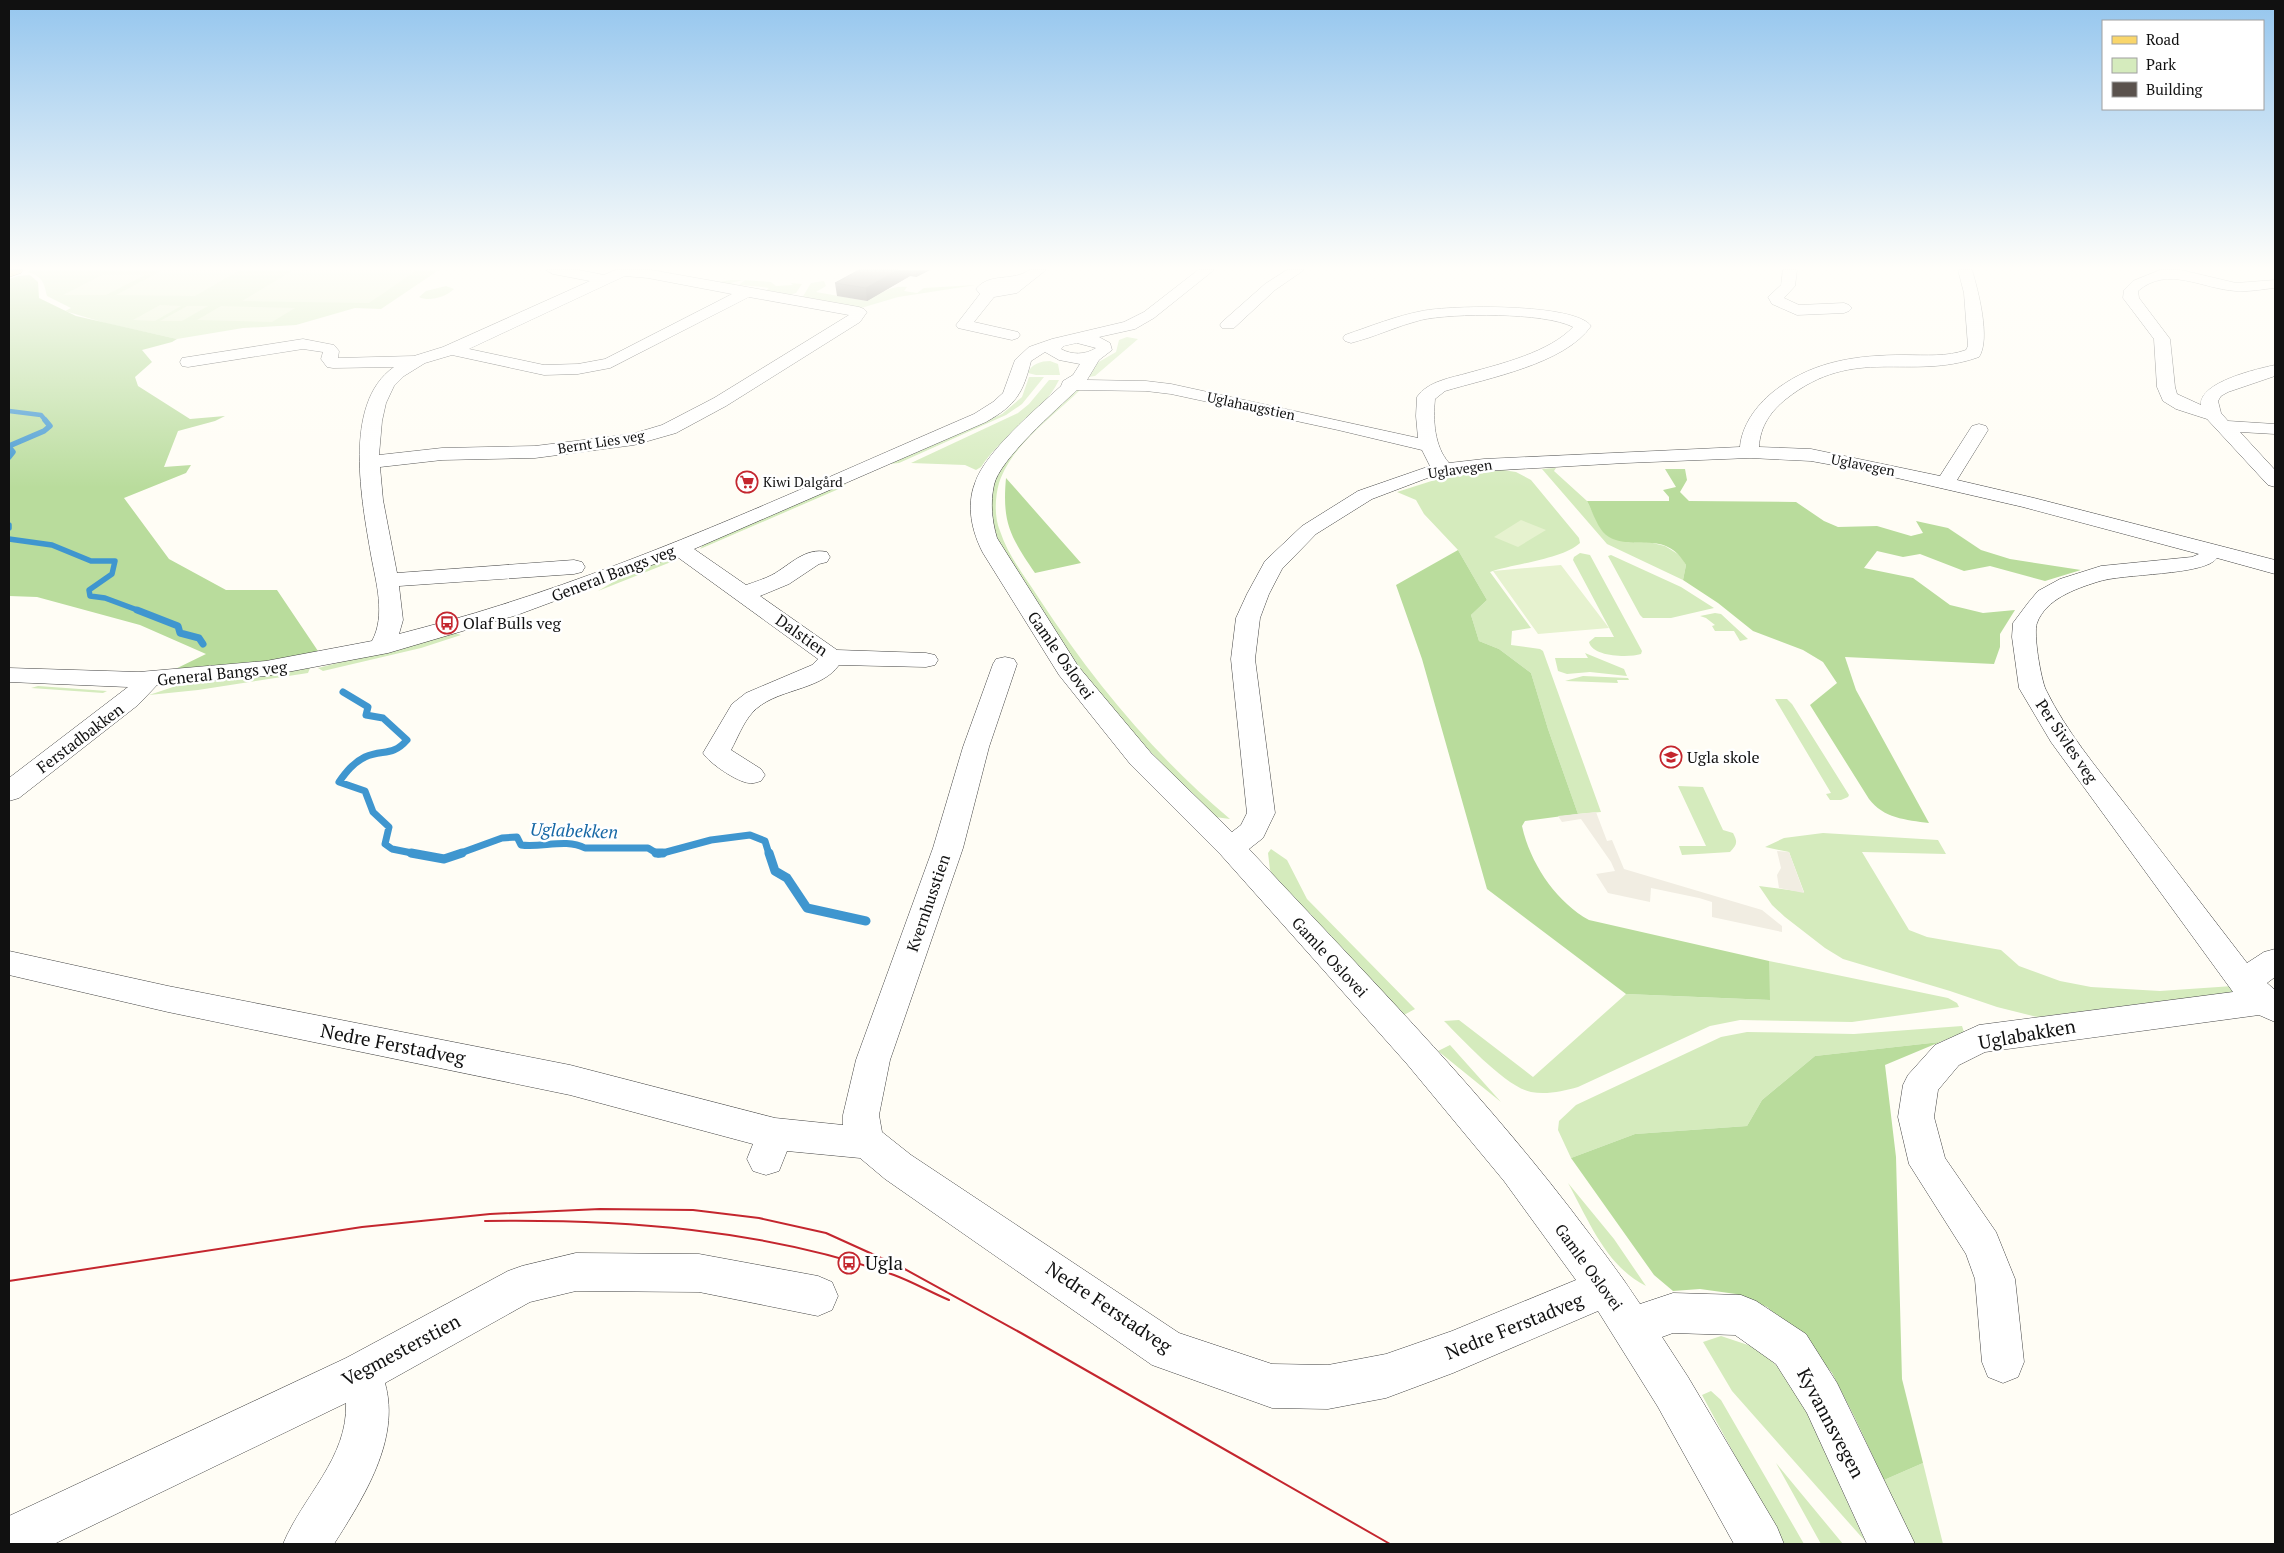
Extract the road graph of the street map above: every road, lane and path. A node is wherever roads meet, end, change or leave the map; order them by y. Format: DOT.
graph roads {
  1 [pos="469,342"];
  2 [pos="650,342"];
  3 [pos="816,342"];
  4 [pos="1075,342"];
  5 [pos="1098,342"];
  6 [pos="1112,342"];
  7 [pos="1566,342"];
  8 [pos="1976,342"];
  9 [pos="2162,342"];
  10 [pos="453,350"];
  11 [pos="1098,351"];
  12 [pos="1062,360"];
  13 [pos="416,361"];
  14 [pos="188,362"];
  15 [pos="2275,370"];
  16 [pos="2219,420"];
  17 [pos="2275,429"];
  18 [pos="1979,430"];
  19 [pos="1430,446"];
  20 [pos="1750,452"];
  21 [pos="370,462"];
  22 [pos="1443,469"];
  23 [pos="2275,481"];
  24 [pos="1945,483"];
  25 [pos="679,548"];
  26 [pos="2211,551"];
  27 [pos="820,557"];
  28 [pos="574,567"];
  29 [pos="2275,567"];
  30 [pos="386,580"];
  31 [pos="745,594"];
  32 [pos="379,648"];
  33 [pos="831,657"];
  34 [pos="926,660"];
  35 [pos="1005,664"];
  36 [pos="9,675"];
  37 [pos="148,681"];
  38 [pos="751,775"];
  39 [pos="9,792"];
  40 [pos="1231,848"];
  41 [pos="2275,960"];
  42 [pos="9,963"];
  43 [pos="2261,997"];
  44 [pos="869,1143"];
  45 [pos="1606,1287"];
  46 [pos="818,1296"];
  47 [pos="1632,1327"];
  48 [pos="2003,1362"];
  49 [pos="362,1373"];
  50 [pos="9,1541"];
  51 [pos="307,1544"];
  52 [pos="1760,1544"];
  53 [pos="1891,1544"];
  1 -- 10 [label="street"];
  2 -- 10 [label="street"];
  3 -- 21 [label="street, Bernt Lies veg"];
  4 -- 12 [label="street"];
  5 -- 11 [label="street"];
  6 -- 11 [label="street"];
  7 -- 19 [label="street"];
  8 -- 20 [label="street"];
  9 -- 16 [label="street"];
  10 -- 13 [label="street"];
  11 -- 12 [label="street"];
  11 -- 12 [label="street, Gamle Oslovei"];
  12 -- 19 [label="street, Uglahaugstien"];
  12 -- 25 [label="street, General Bangs veg"];
  12 -- 40 [label="street, Gamle Oslovei"];
  13 -- 14 [label="street"];
  13 -- 21 [label="street"];
  15 -- 16 [label="street"];
  16 -- 17 [label="street"];
  16 -- 23 [label="street"];
  18 -- 24 [label="street"];
  19 -- 22 [label="street"];
  20 -- 22 [label="street, Uglavegen"];
  20 -- 24 [label="street, Uglavegen"];
  21 -- 30 [label="street"];
  22 -- 40 [label="street, Uglavegen"];
  24 -- 26 [label="street, Uglavegen"];
  25 -- 31 [label="street, Dalstien"];
  25 -- 32 [label="street, General Bangs veg"];
  26 -- 29 [label="street, Uglavegen"];
  26 -- 43 [label="street, Per Sivles veg"];
  27 -- 31 [label="street"];
  28 -- 30 [label="street"];
  30 -- 32 [label="street"];
  31 -- 33 [label="street, Dalstien"];
  32 -- 37 [label="street, General Bangs veg"];
  33 -- 34 [label="street, Dalstien"];
  33 -- 38 [label="street"];
  35 -- 44 [label="street, Kvernhusstien"];
  36 -- 37 [label="street, General Bangs veg"];
  37 -- 39 [label="street, Ferstadbakken"];
  40 -- 45 [label="street, Gamle Oslovei"];
  41 -- 43 [label="street"];
  42 -- 44 [label="street, Nedre Ferstadveg"];
  43 -- 48 [label="street, Uglabakken"];
  44 -- 45 [label="street, Nedre Ferstadveg"];
  45 -- 47 [label="street, Gamle Oslovei"];
  46 -- 49 [label="street, Vegmesterstien"];
  47 -- 52 [label="street, Gamle Oslovei"];
  47 -- 53 [label="street, Kyvannsvegen"];
  49 -- 50 [label="street, Vegmesterstien"];
  49 -- 51 [label="street"];
}
